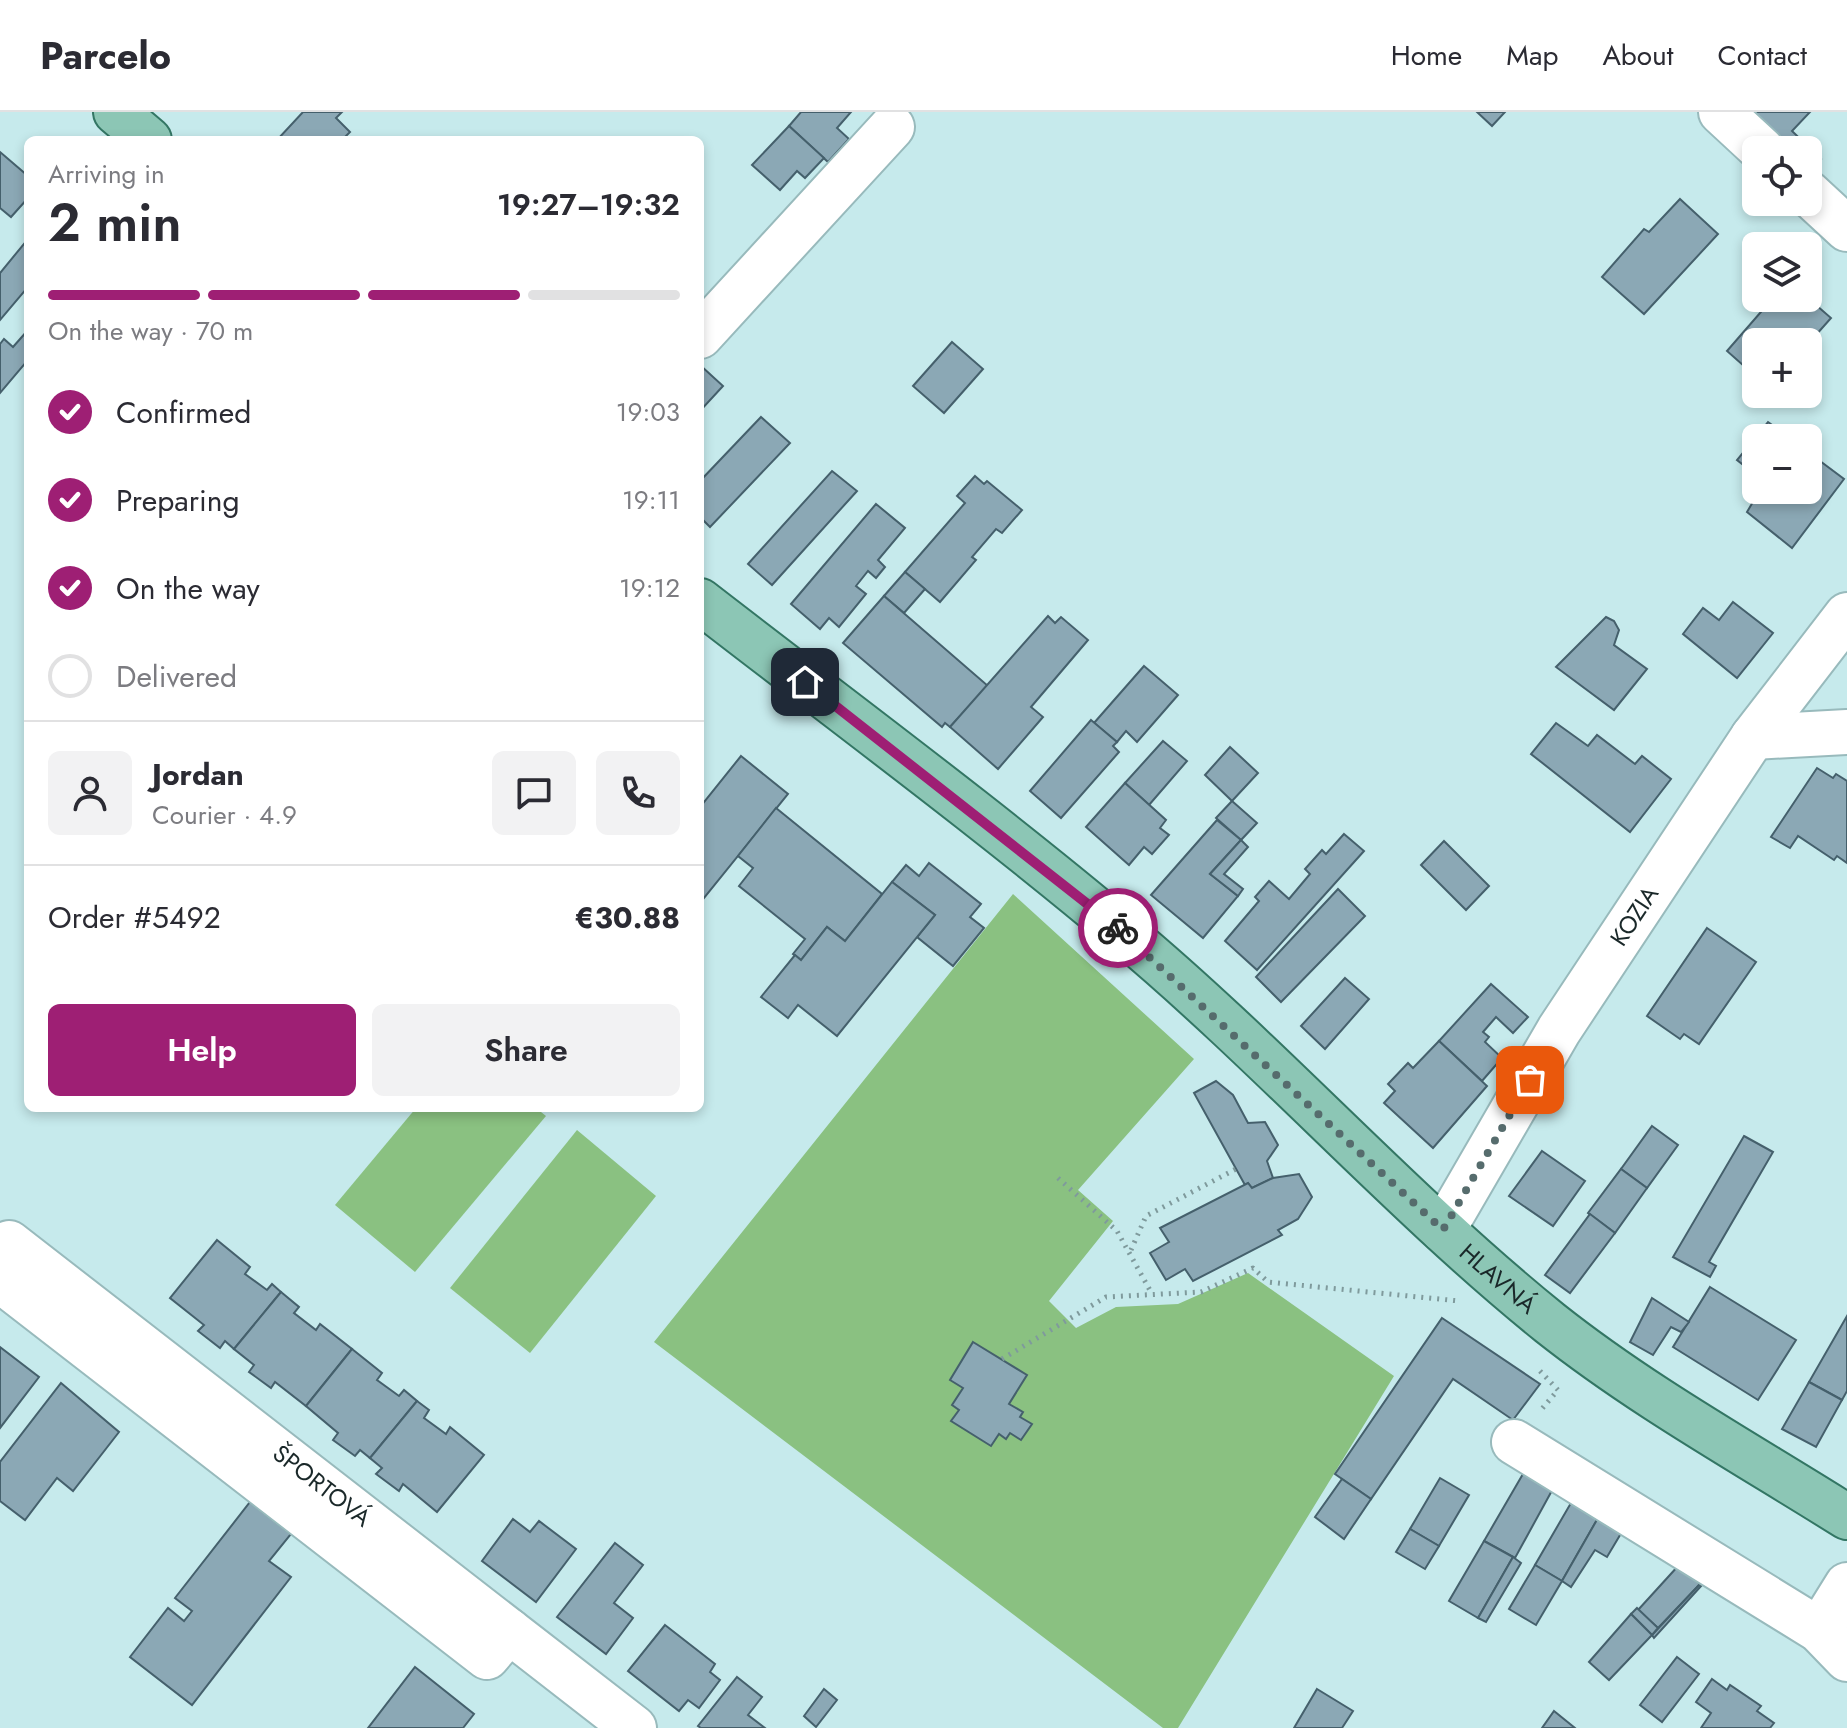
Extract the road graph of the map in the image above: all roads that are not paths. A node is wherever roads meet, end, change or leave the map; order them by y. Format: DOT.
graph roads {
  1 [pos="116,112"];
  2 [pos="1721,112"];
  3 [pos="892,127"];
  4 [pos="144,136"];
  5 [pos="1747,136"];
  6 [pos="1822,206"];
  7 [pos="1847,229"];
  8 [pos="704,332"];
  9 [pos="704,604"];
  10 [pos="1847,615"];
  11 [pos="1847,732"];
  12 [pos="1753,737"];
  13 [pos="1443,1230"];
  14 [pos="5,1262"];
  15 [pos="1514,1442"];
  16 [pos="1847,1517"];
  17 [pos="1847,1585"];
  18 [pos="1833,1644"];
  19 [pos="634,1728"];
  1 -- 4 [label="main road"];
  2 -- 5 [label="street"];
  3 -- 8 [label="street"];
  6 -- 7 [label="street"];
  9 -- 13 [label="main road, HLAVNÁ"];
  10 -- 12 [label="street, KOZIA"];
  11 -- 12 [label="street"];
  12 -- 13 [label="street, KOZIA"];
  13 -- 16 [label="main road, HLAVNÁ"];
  14 -- 19 [label="street, ŠPORTOVÁ"];
  15 -- 18 [label="street"];
  17 -- 18 [label="street"];
}
